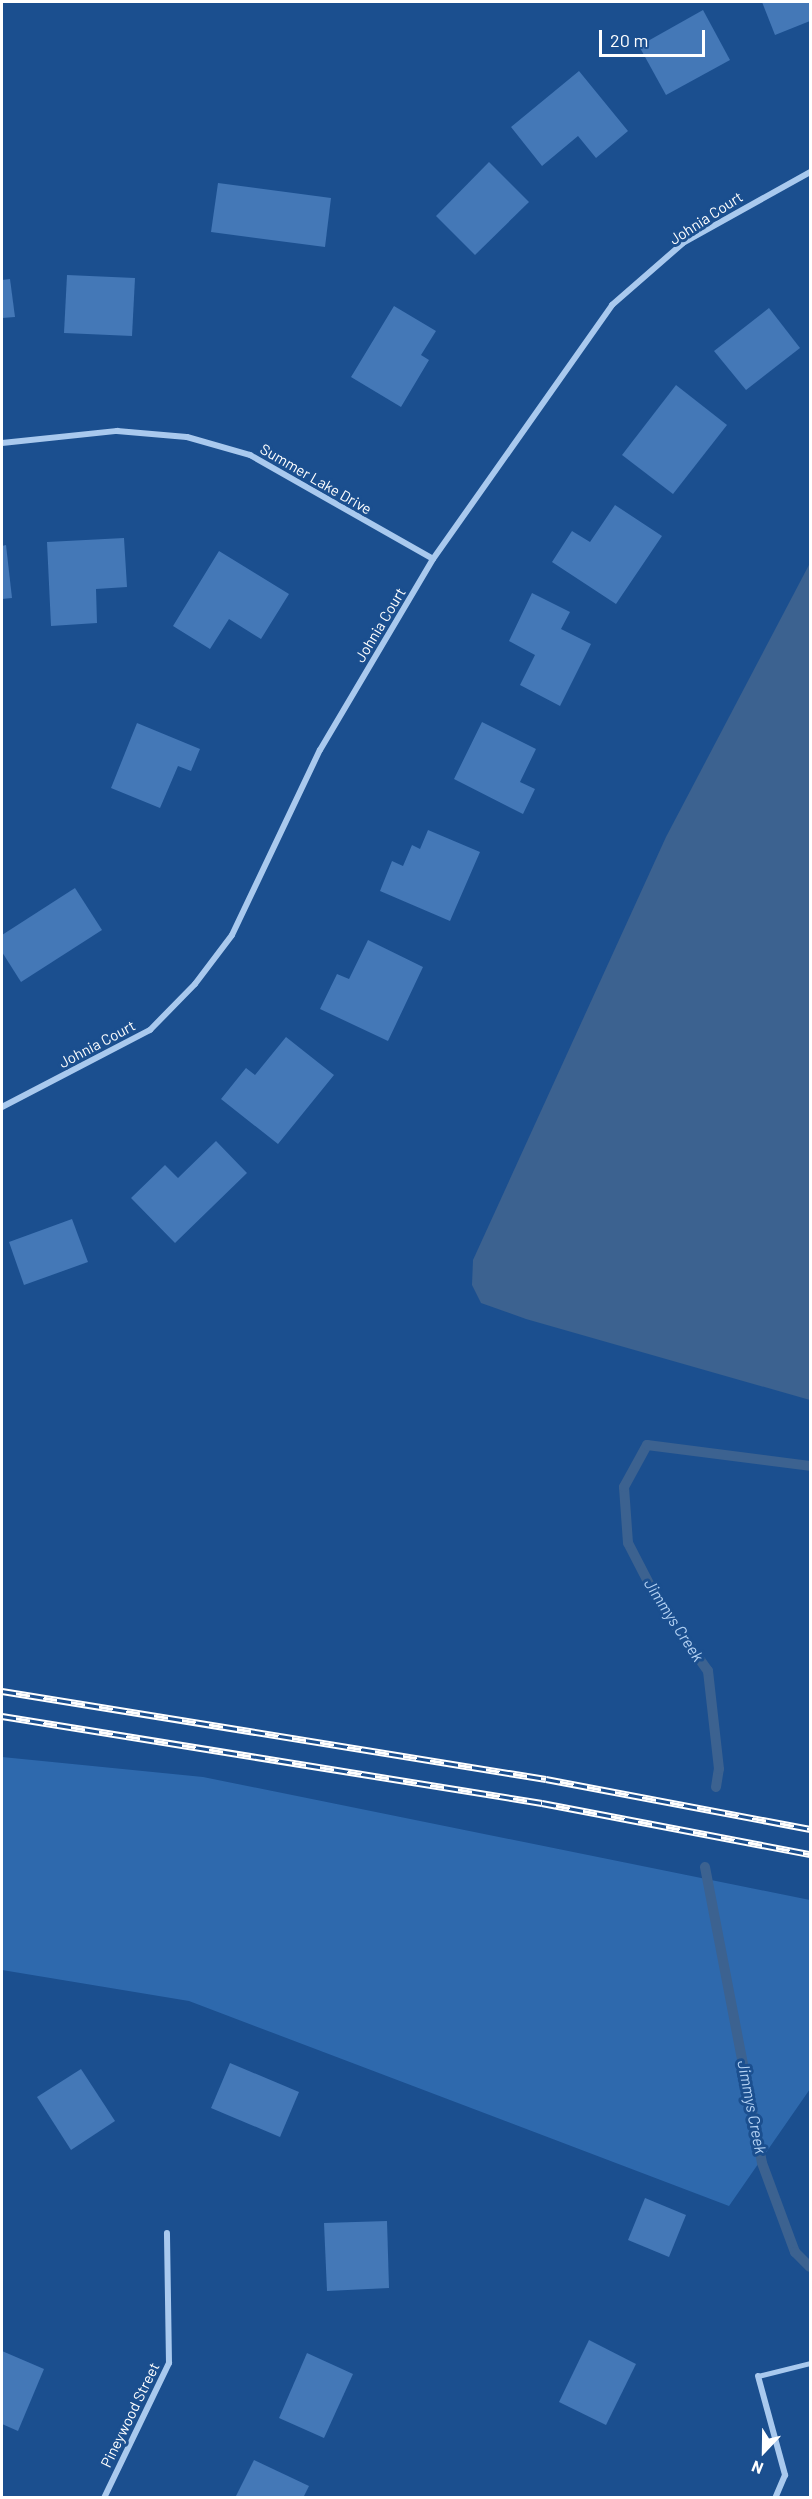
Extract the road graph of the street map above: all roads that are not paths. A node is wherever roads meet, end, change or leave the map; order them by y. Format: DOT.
graph roads {
  1 [pos="810,172"];
  2 [pos="2,443"];
  3 [pos="433,559"];
  4 [pos="2,1107"];
  5 [pos="167,2233"];
  6 [pos="810,2363"];
  7 [pos="758,2376"];
  8 [pos="104,2498"];
  9 [pos="775,2498"];
  1 -- 3 [label="street, Johnia Court"];
  2 -- 3 [label="street, Summer Lake Drive"];
  3 -- 4 [label="street, Johnia Court"];
  5 -- 8 [label="street, Pineywood Street"];
  6 -- 7 [label="lane"];
  7 -- 9 [label="street"];
}
